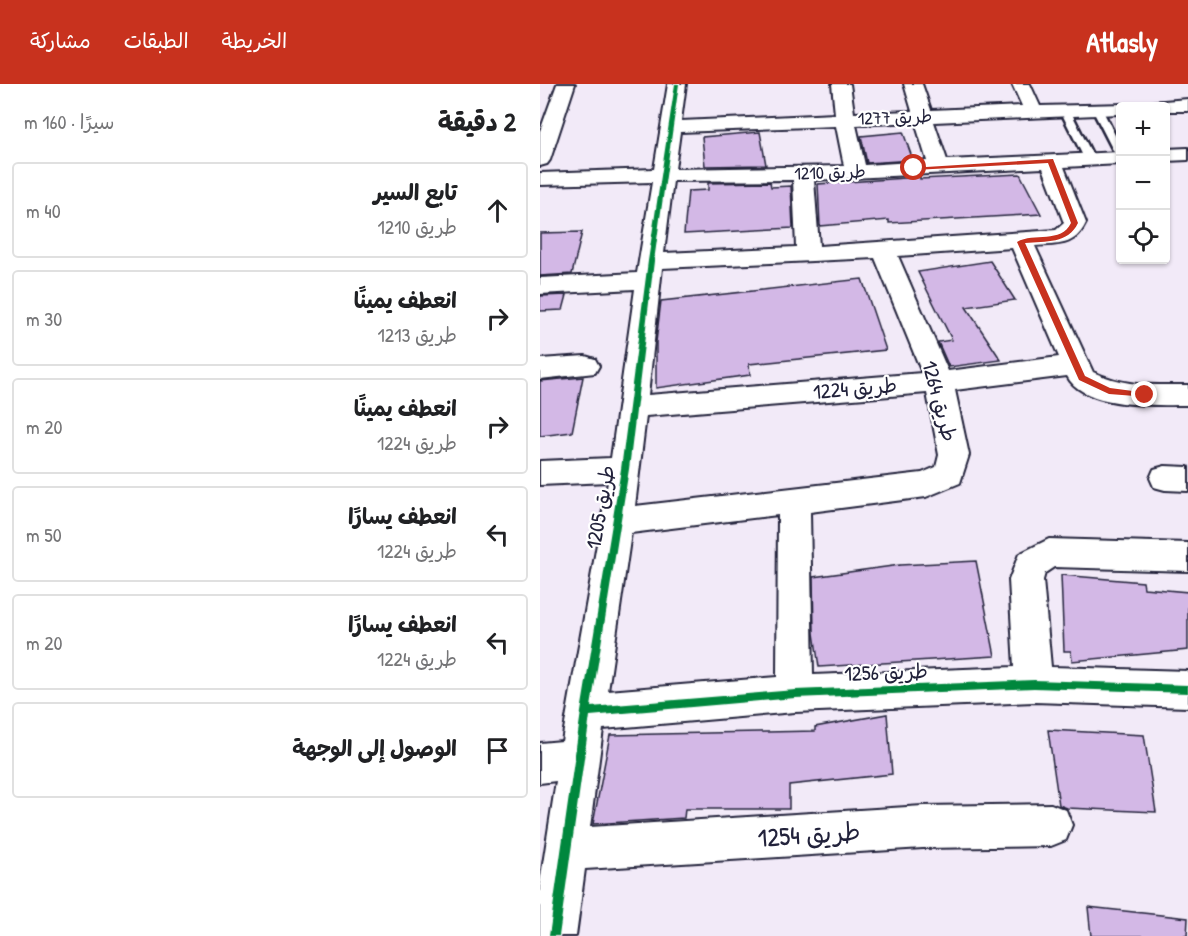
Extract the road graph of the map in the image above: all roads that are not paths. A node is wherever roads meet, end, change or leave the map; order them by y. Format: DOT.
graph roads {
  1 [pos="566,84"];
  2 [pos="677,84"];
  3 [pos="841,84"];
  4 [pos="913,84"];
  5 [pos="1021,84"];
  6 [pos="1116,104"];
  7 [pos="1188,105"];
  8 [pos="1170,106"];
  9 [pos="1097,109"];
  10 [pos="1065,110"];
  11 [pos="1034,112"];
  12 [pos="923,116"];
  13 [pos="845,120"];
  14 [pos="670,127"];
  15 [pos="1116,148"];
  16 [pos="1188,154"];
  17 [pos="1170,155"];
  18 [pos="1116,156"];
  19 [pos="1089,158"];
  20 [pos="540,160"];
  21 [pos="1051,160"];
  22 [pos="939,167"];
  23 [pos="856,172"];
  24 [pos="803,174"];
  25 [pos="663,175"];
  26 [pos="540,178"];
  27 [pos="1020,242"];
  28 [pos="884,250"];
  29 [pos="808,253"];
  30 [pos="650,271"];
  31 [pos="540,286"];
  32 [pos="1076,365"];
  33 [pos="585,366"];
  34 [pos="540,369"];
  35 [pos="939,382"];
  36 [pos="1188,395"];
  37 [pos="633,407"];
  38 [pos="626,469"];
  39 [pos="540,473"];
  40 [pos="794,502"];
  41 [pos="615,522"];
  42 [pos="1188,557"];
  43 [pos="1034,684"];
  44 [pos="1188,689"];
  45 [pos="795,694"];
  46 [pos="586,712"];
  47 [pos="579,759"];
  48 [pos="540,763"];
  49 [pos="1051,825"];
  50 [pos="567,849"];
  51 [pos="554,936"];
  1 -- 20 [label="street"];
  2 -- 14 [label="street, طريق 1205"];
  3 -- 13 [label="street"];
  4 -- 12 [label="street"];
  5 -- 11 [label="street"];
  6 -- 9 [label="street, طريق 1277"];
  7 -- 8 [label="street"];
  9 -- 10 [label="street, طريق 1277"];
  9 -- 15 [label="lane"];
  10 -- 11 [label="street, طريق 1277"];
  10 -- 19 [label="lane"];
  11 -- 12 [label="street, طريق 1277"];
  12 -- 13 [label="street, طريق 1277"];
  12 -- 22 [label="street"];
  13 -- 14 [label="street, طريق 1277"];
  13 -- 23 [label="street"];
  14 -- 25 [label="street, طريق 1205"];
  16 -- 17 [label="street"];
  18 -- 19 [label="street, طريق 1210"];
  19 -- 21 [label="street, طريق 1210"];
  21 -- 22 [label="street, طريق 1210"];
  21 -- 27 [label="street"];
  22 -- 23 [label="street, طريق 1210"];
  23 -- 24 [label="street, طريق 1210"];
  24 -- 25 [label="street, طريق 1210"];
  24 -- 29 [label="street"];
  25 -- 26 [label="street, طريق 1210"];
  25 -- 30 [label="street, طريق 1205"];
  27 -- 28 [label="street"];
  27 -- 32 [label="street"];
  28 -- 29 [label="street"];
  28 -- 35 [label="street, طريق 1264"];
  29 -- 30 [label="street"];
  30 -- 31 [label="street"];
  30 -- 37 [label="street, طريق 1205"];
  32 -- 35 [label="street, طريق 1224"];
  32 -- 36 [label="street"];
  33 -- 34 [label="street"];
  35 -- 37 [label="street, طريق 1224"];
  35 -- 40 [label="street, طريق 1264"];
  37 -- 38 [label="street, طريق 1205"];
  38 -- 39 [label="street"];
  38 -- 41 [label="street, طريق 1205"];
  40 -- 41 [label="street, طريق 1264"];
  40 -- 45 [label="street"];
  41 -- 46 [label="street, طريق 1205"];
  42 -- 43 [label="street"];
  43 -- 44 [label="street, طريق 1256"];
  43 -- 45 [label="street, طريق 1256"];
  45 -- 46 [label="street, طريق 1256"];
  46 -- 47 [label="street, طريق 1205"];
  47 -- 48 [label="street"];
  47 -- 50 [label="street, طريق 1205"];
  49 -- 50 [label="street, طريق 1254"];
  50 -- 51 [label="street, طريق 1205"];
}
